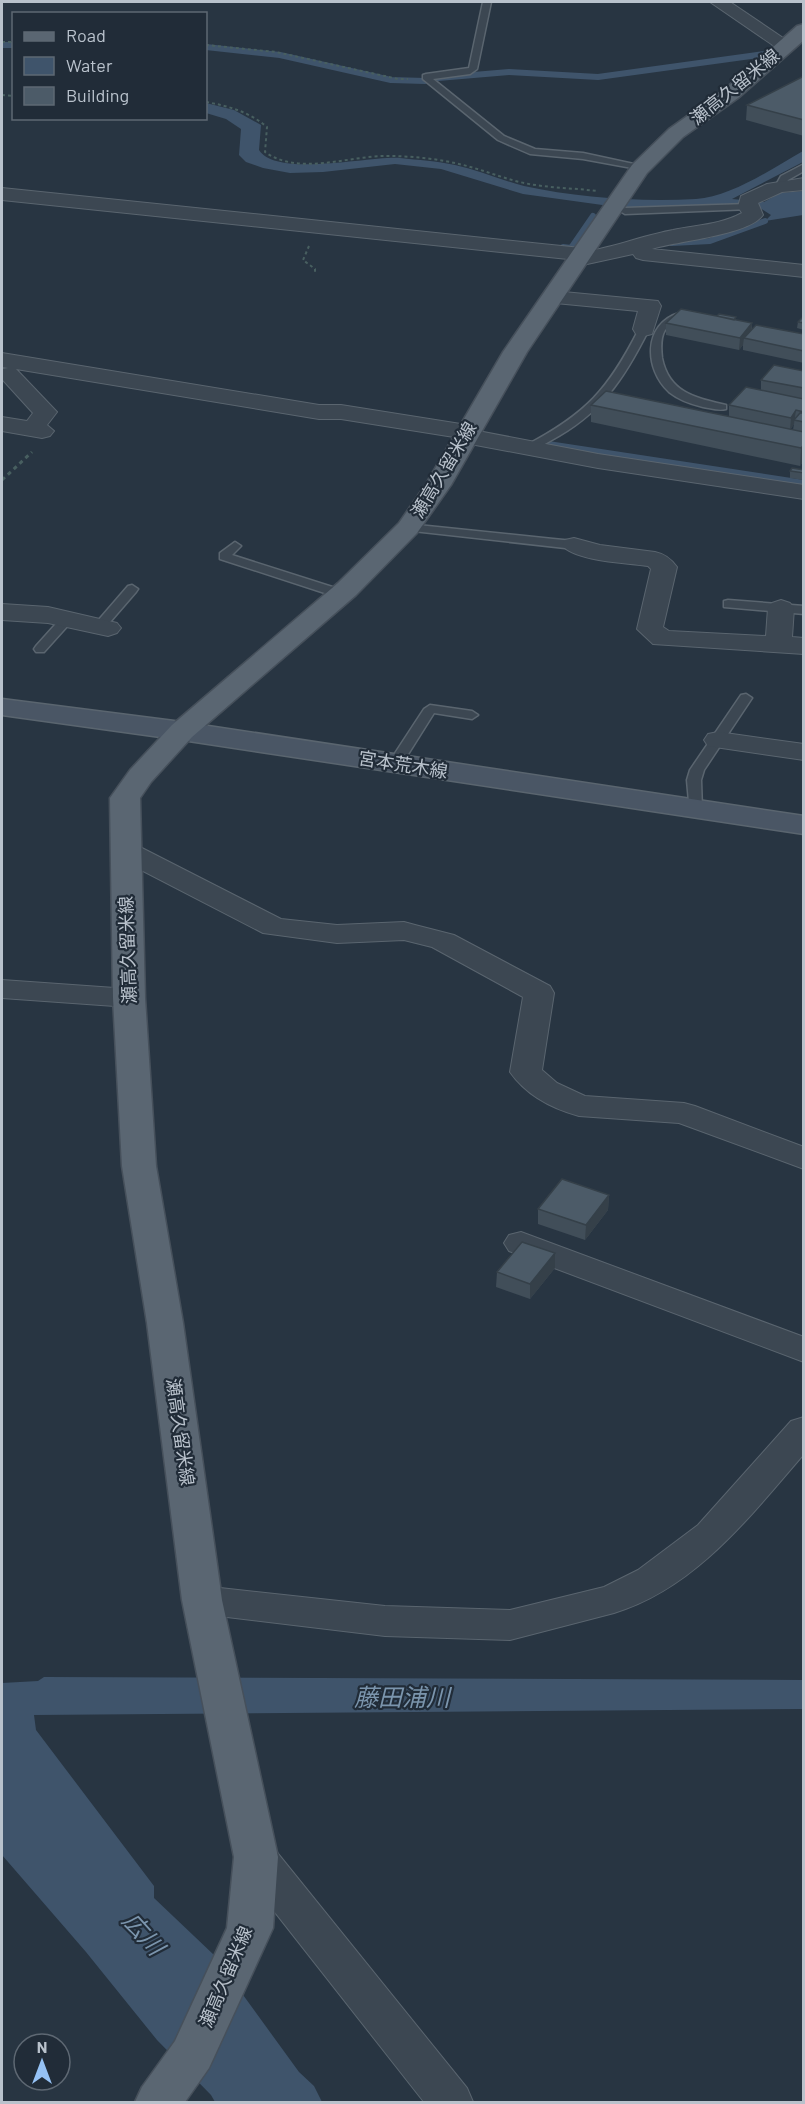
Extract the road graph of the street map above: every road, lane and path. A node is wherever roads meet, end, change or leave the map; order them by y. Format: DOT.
graph roads {
  1 [pos="487,2"];
  2 [pos="719,2"];
  3 [pos="794,43"];
  4 [pos="207,45"];
  5 [pos="427,78"];
  6 [pos="207,102"];
  7 [pos="804,167"];
  8 [pos="640,168"];
  9 [pos="804,184"];
  10 [pos="781,185"];
  11 [pos="2,194"];
  12 [pos="623,203"];
  13 [pos="748,207"];
  14 [pos="319,227"];
  15 [pos="618,252"];
  16 [pos="580,257"];
  17 [pos="804,271"];
  18 [pos="315,272"];
  19 [pos="552,297"];
  20 [pos="646,321"];
  21 [pos="8,369"];
  22 [pos="722,407"];
  23 [pos="2,424"];
  24 [pos="37,430"];
  25 [pos="466,434"];
  26 [pos="529,448"];
  27 [pos="2,480"];
  28 [pos="804,492"];
  29 [pos="408,528"];
  30 [pos="574,545"];
  31 [pos="235,546"];
  32 [pos="132,589"];
  33 [pos="342,594"];
  34 [pos="728,604"];
  35 [pos="792,609"];
  36 [pos="2,612"];
  37 [pos="68,619"];
  38 [pos="104,627"];
  39 [pos="778,645"];
  40 [pos="804,646"];
  41 [pos="40,649"];
  42 [pos="746,698"];
  43 [pos="2,707"];
  44 [pos="472,715"];
  45 [pos="182,731"];
  46 [pos="718,740"];
  47 [pos="804,752"];
  48 [pos="395,764"];
  49 [pos="695,810"];
  50 [pos="804,825"];
  51 [pos="126,851"];
  52 [pos="2,989"];
  53 [pos="129,998"];
  54 [pos="804,1159"];
  55 [pos="520,1243"];
  56 [pos="804,1350"];
  57 [pos="804,1430"];
  58 [pos="202,1600"];
  59 [pos="256,1857"];
  60 [pos="159,2103"];
  61 [pos="451,2103"];
  1 -- 5 [label="lane"];
  2 -- 3 [label="street"];
  3 -- 8 [label="main road, 瀬高久留米線"];
  4 -- 5 [label="path"];
  5 -- 8 [label="lane"];
  6 -- 12 [label="path"];
  7 -- 10 [label="lane"];
  8 -- 12 [label="main road, 瀬高久留米線"];
  9 -- 10 [label="street"];
  10 -- 13 [label="street"];
  11 -- 14 [label="street"];
  12 -- 13 [label="lane"];
  12 -- 16 [label="main road, 瀬高久留米線"];
  13 -- 15 [label="street"];
  14 -- 16 [label="street"];
  14 -- 18 [label="path"];
  15 -- 16 [label="street"];
  15 -- 17 [label="street"];
  16 -- 19 [label="main road, 瀬高久留米線"];
  19 -- 20 [label="street"];
  19 -- 25 [label="main road, 瀬高久留米線"];
  20 -- 22 [label="lane"];
  20 -- 26 [label="lane"];
  21 -- 24 [label="street"];
  21 -- 25 [label="street"];
  23 -- 24 [label="street"];
  24 -- 27 [label="path"];
  25 -- 26 [label="street"];
  25 -- 29 [label="main road, 瀬高久留米線"];
  26 -- 28 [label="street"];
  29 -- 30 [label="lane"];
  29 -- 33 [label="main road, 瀬高久留米線"];
  30 -- 39 [label="street"];
  31 -- 33 [label="lane"];
  32 -- 38 [label="lane"];
  33 -- 45 [label="main road, 瀬高久留米線"];
  34 -- 35 [label="lane"];
  35 -- 39 [label="street"];
  36 -- 37 [label="street"];
  37 -- 38 [label="street"];
  37 -- 41 [label="lane"];
  39 -- 40 [label="street"];
  42 -- 46 [label="lane"];
  43 -- 45 [label="main road, 宮本荒木線"];
  44 -- 48 [label="lane"];
  45 -- 48 [label="main road, 宮本荒木線"];
  45 -- 51 [label="main road, 瀬高久留米線"];
  46 -- 47 [label="street"];
  46 -- 49 [label="lane"];
  48 -- 49 [label="main road, 宮本荒木線"];
  49 -- 50 [label="main road, 宮本荒木線"];
  51 -- 53 [label="main road, 瀬高久留米線"];
  51 -- 54 [label="street"];
  52 -- 53 [label="street"];
  53 -- 58 [label="main road, 瀬高久留米線"];
  55 -- 56 [label="street"];
  57 -- 58 [label="street"];
  58 -- 59 [label="main road, 瀬高久留米線"];
  59 -- 60 [label="main road, 瀬高久留米線"];
  59 -- 61 [label="street"];
}
